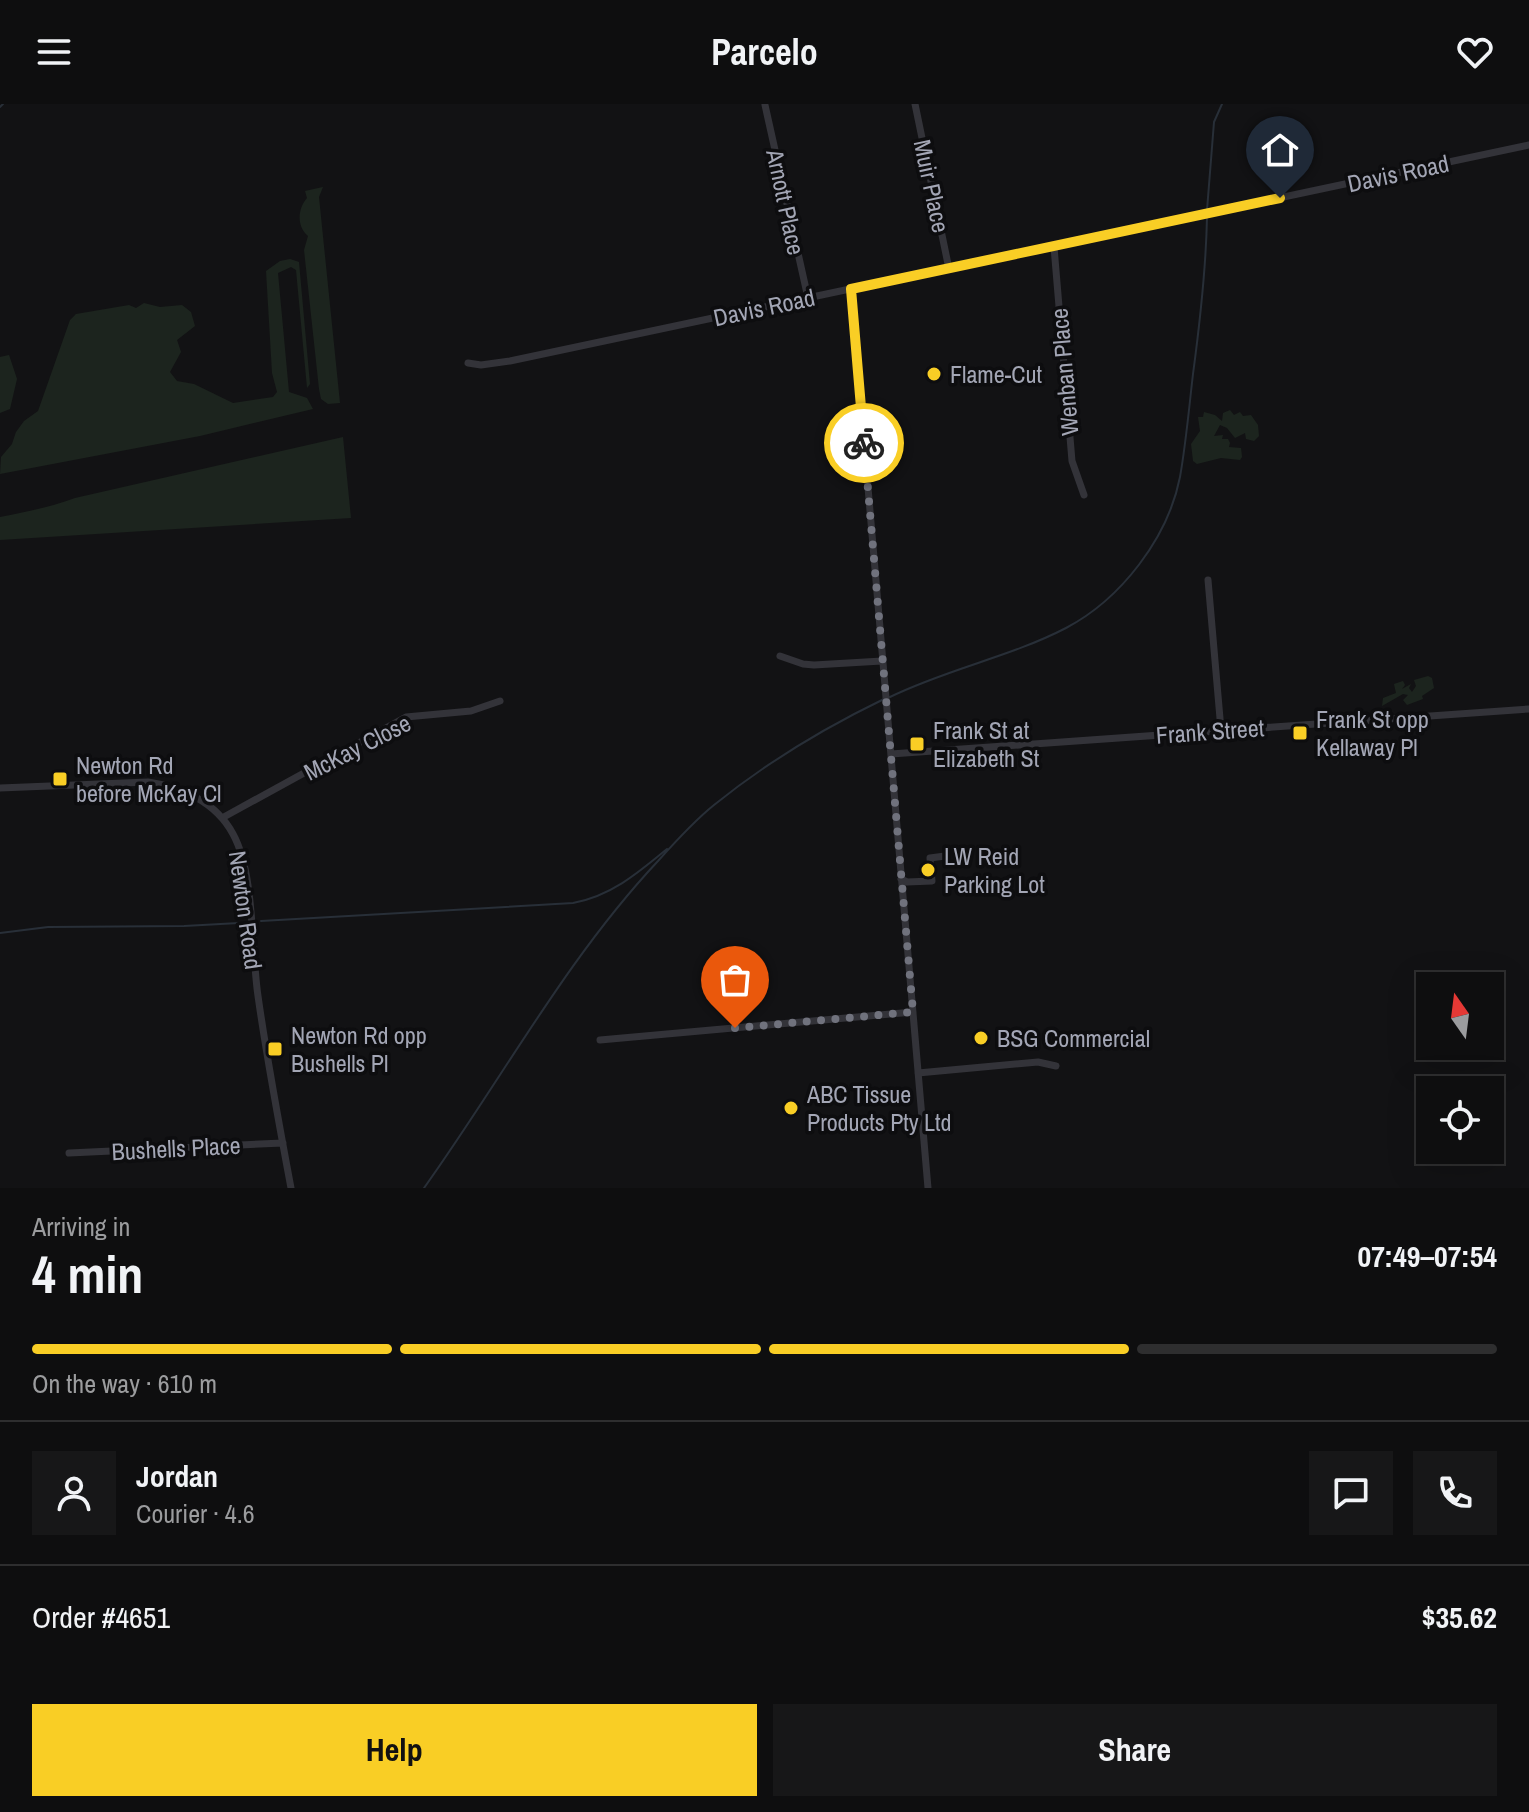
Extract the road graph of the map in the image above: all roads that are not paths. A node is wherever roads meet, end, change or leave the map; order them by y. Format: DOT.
graph roads {
  1 [pos="915,104"];
  2 [pos="765,105"];
  3 [pos="1529,145"];
  4 [pos="1054,247"];
  5 [pos="949,269"];
  6 [pos="851,289"];
  7 [pos="808,298"];
  8 [pos="468,363"];
  9 [pos="1084,495"];
  10 [pos="1208,580"];
  11 [pos="780,656"];
  12 [pos="882,661"];
  13 [pos="500,701"];
  14 [pos="1529,709"];
  15 [pos="1221,730"];
  16 [pos="891,754"];
  17 [pos="0,788"];
  18 [pos="222,818"];
  19 [pos="945,856"];
  20 [pos="901,879"];
  21 [pos="913,1012"];
  22 [pos="600,1040"];
  23 [pos="1056,1066"];
  24 [pos="918,1073"];
  25 [pos="283,1143"];
  26 [pos="69,1153"];
  27 [pos="291,1188"];
  28 [pos="928,1188"];
  1 -- 5 [label="street, Muir Place"];
  2 -- 7 [label="street, Arnott Place"];
  3 -- 4 [label="street, Davis Road"];
  4 -- 5 [label="street, Davis Road"];
  4 -- 9 [label="street, Wenban Place"];
  5 -- 6 [label="street, Davis Road"];
  6 -- 7 [label="street, Davis Road"];
  6 -- 12 [label="street"];
  7 -- 8 [label="street, Davis Road"];
  10 -- 15 [label="street"];
  11 -- 12 [label="street"];
  12 -- 16 [label="street"];
  13 -- 18 [label="street, McKay Close"];
  14 -- 15 [label="street, Frank Street"];
  15 -- 16 [label="street, Frank Street"];
  16 -- 20 [label="street"];
  17 -- 18 [label="street, Newton Road"];
  18 -- 25 [label="street, Newton Road"];
  19 -- 20 [label="street"];
  20 -- 21 [label="street"];
  21 -- 22 [label="street"];
  21 -- 24 [label="street"];
  23 -- 24 [label="street"];
  24 -- 28 [label="street"];
  25 -- 26 [label="street, Bushells Place"];
  25 -- 27 [label="street, Newton Road"];
}
